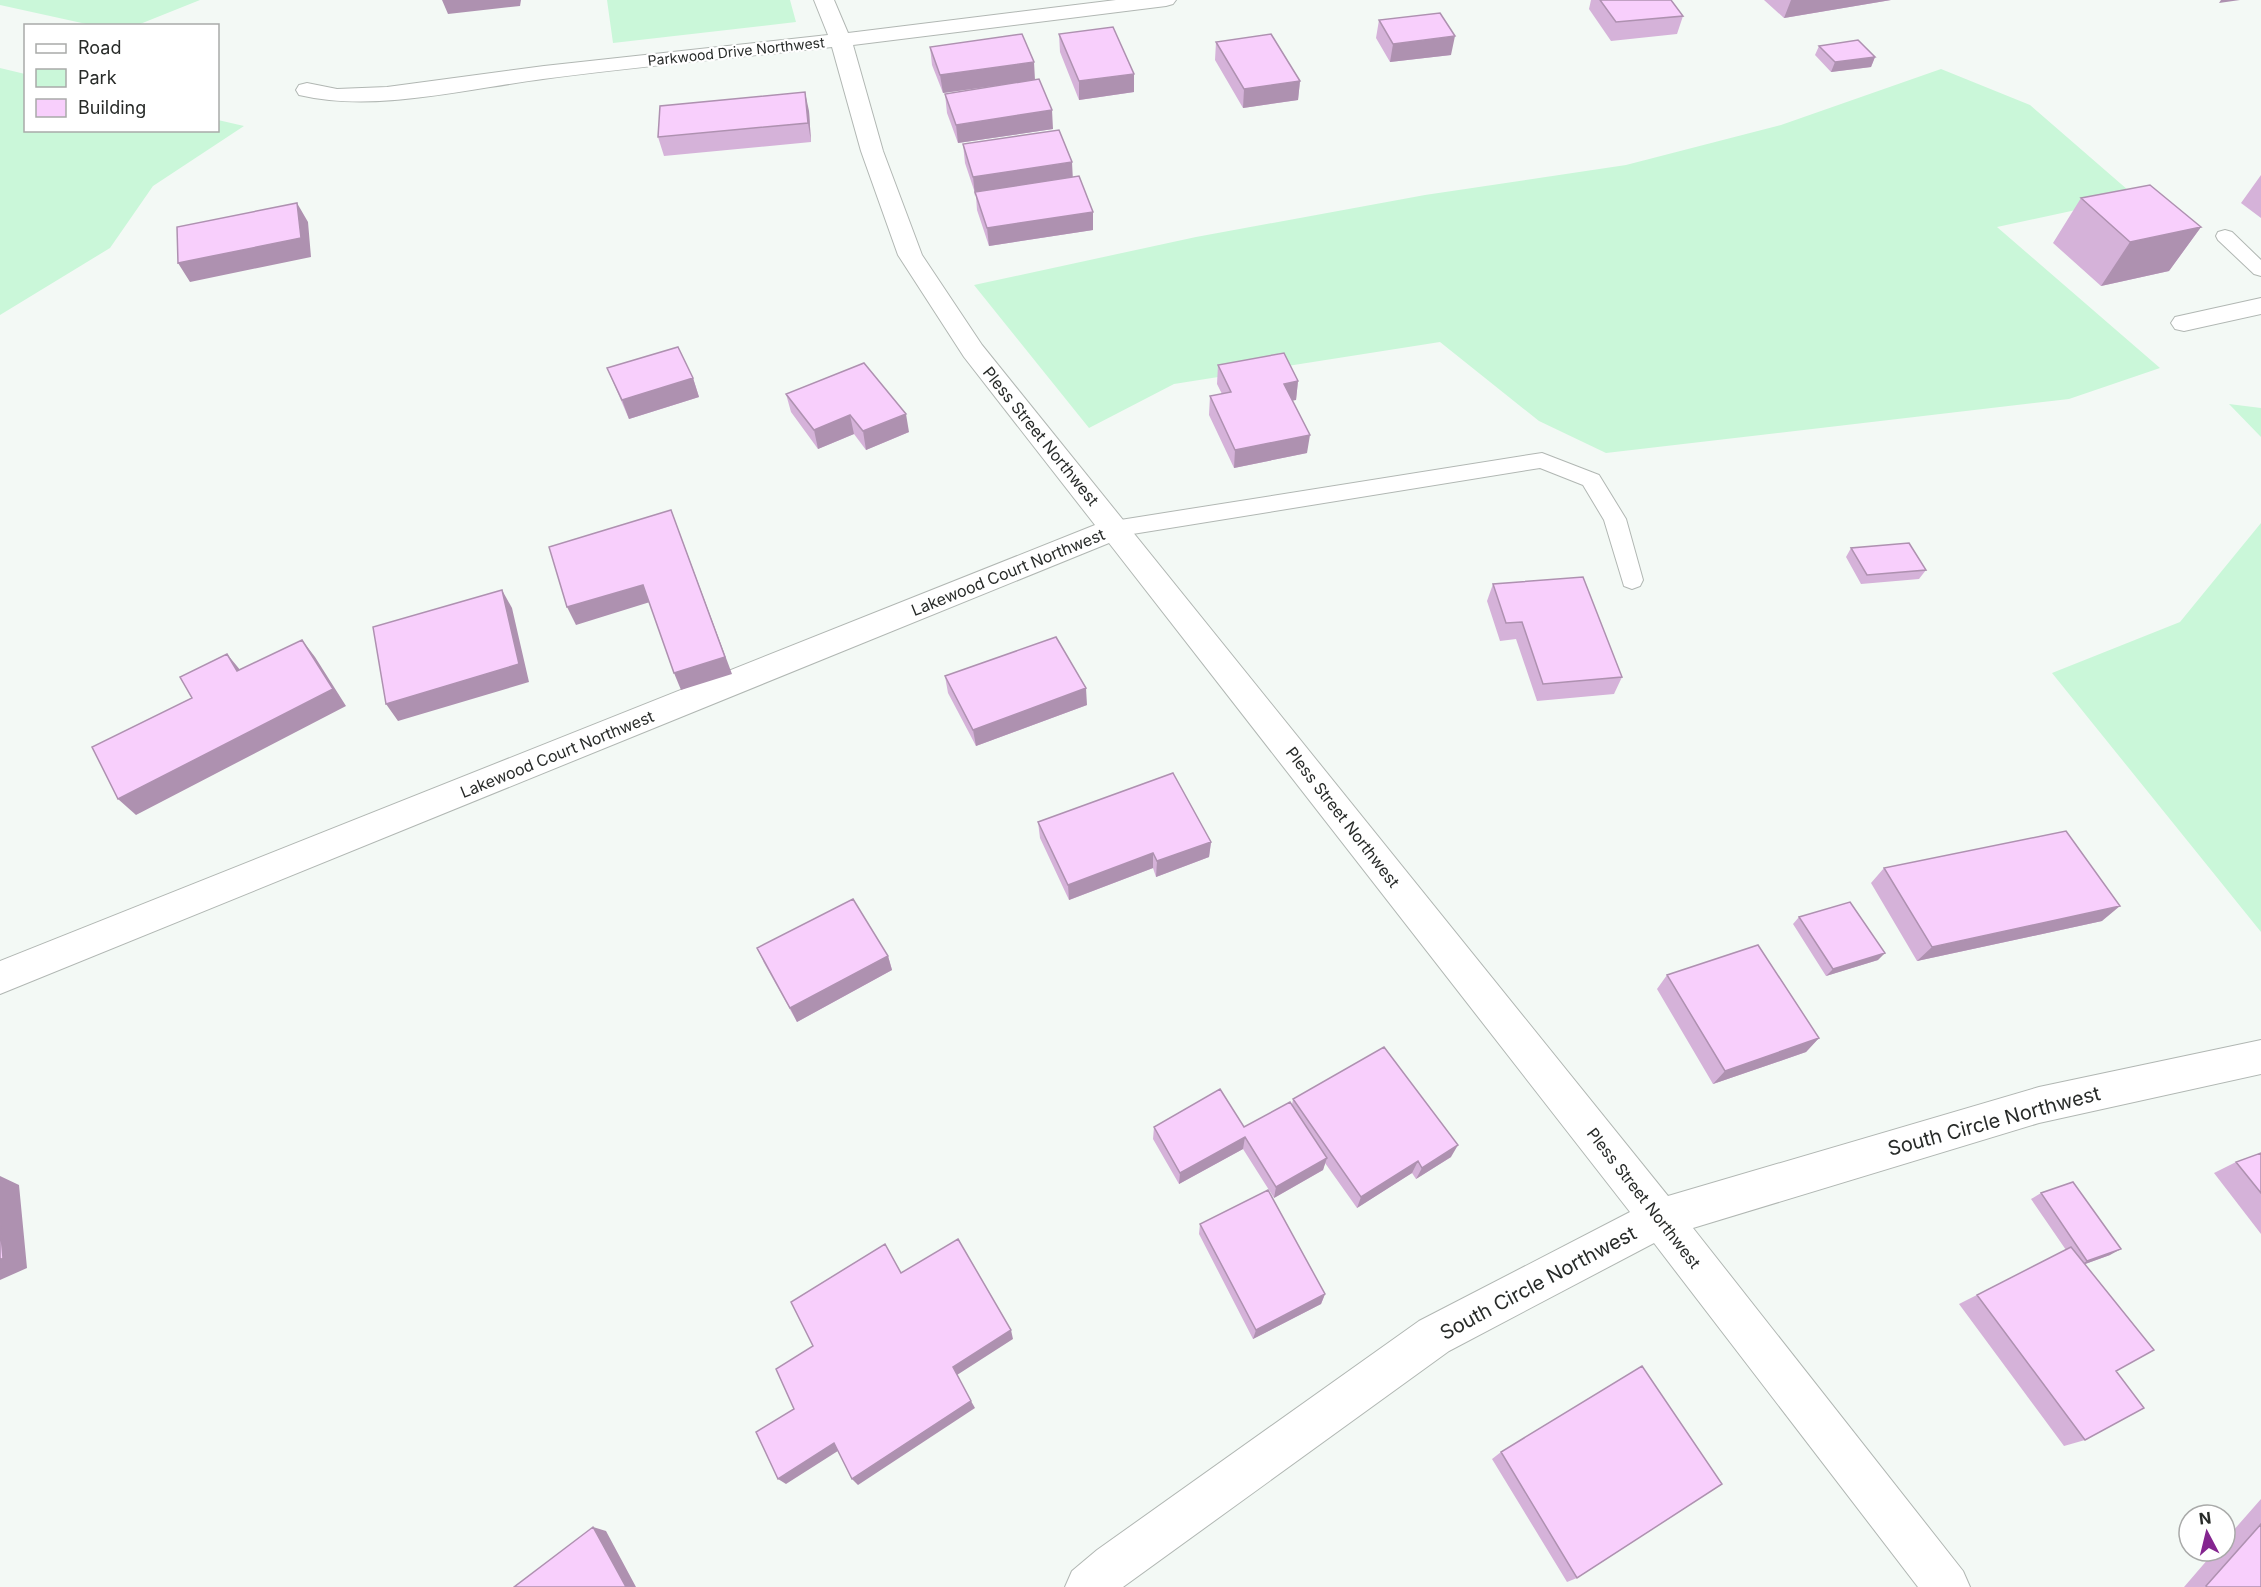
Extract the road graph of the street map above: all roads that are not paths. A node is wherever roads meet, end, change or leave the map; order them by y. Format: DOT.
graph roads {
  1 [pos="824,0"];
  2 [pos="1166,0"];
  3 [pos="841,40"];
  4 [pos="307,90"];
  5 [pos="2225,236"];
  6 [pos="2261,270"];
  7 [pos="2261,306"];
  8 [pos="2184,323"];
  9 [pos="1114,529"];
  10 [pos="1632,580"];
  11 [pos="0,978"];
  12 [pos="2261,1057"];
  13 [pos="1660,1218"];
  14 [pos="1088,1587"];
  15 [pos="1947,1587"];
  1 -- 3 [label="street, Pless Street Northwest"];
  2 -- 3 [label="street, Parkwood Drive Northwest"];
  3 -- 4 [label="street, Parkwood Drive Northwest"];
  3 -- 9 [label="street, Pless Street Northwest"];
  5 -- 6 [label="lane"];
  7 -- 8 [label="street"];
  9 -- 10 [label="lane"];
  9 -- 11 [label="street, Lakewood Court Northwest"];
  9 -- 13 [label="street, Pless Street Northwest"];
  12 -- 13 [label="street, South Circle Northwest"];
  13 -- 14 [label="street, South Circle Northwest"];
  13 -- 15 [label="street, Pless Street Northwest"];
}
